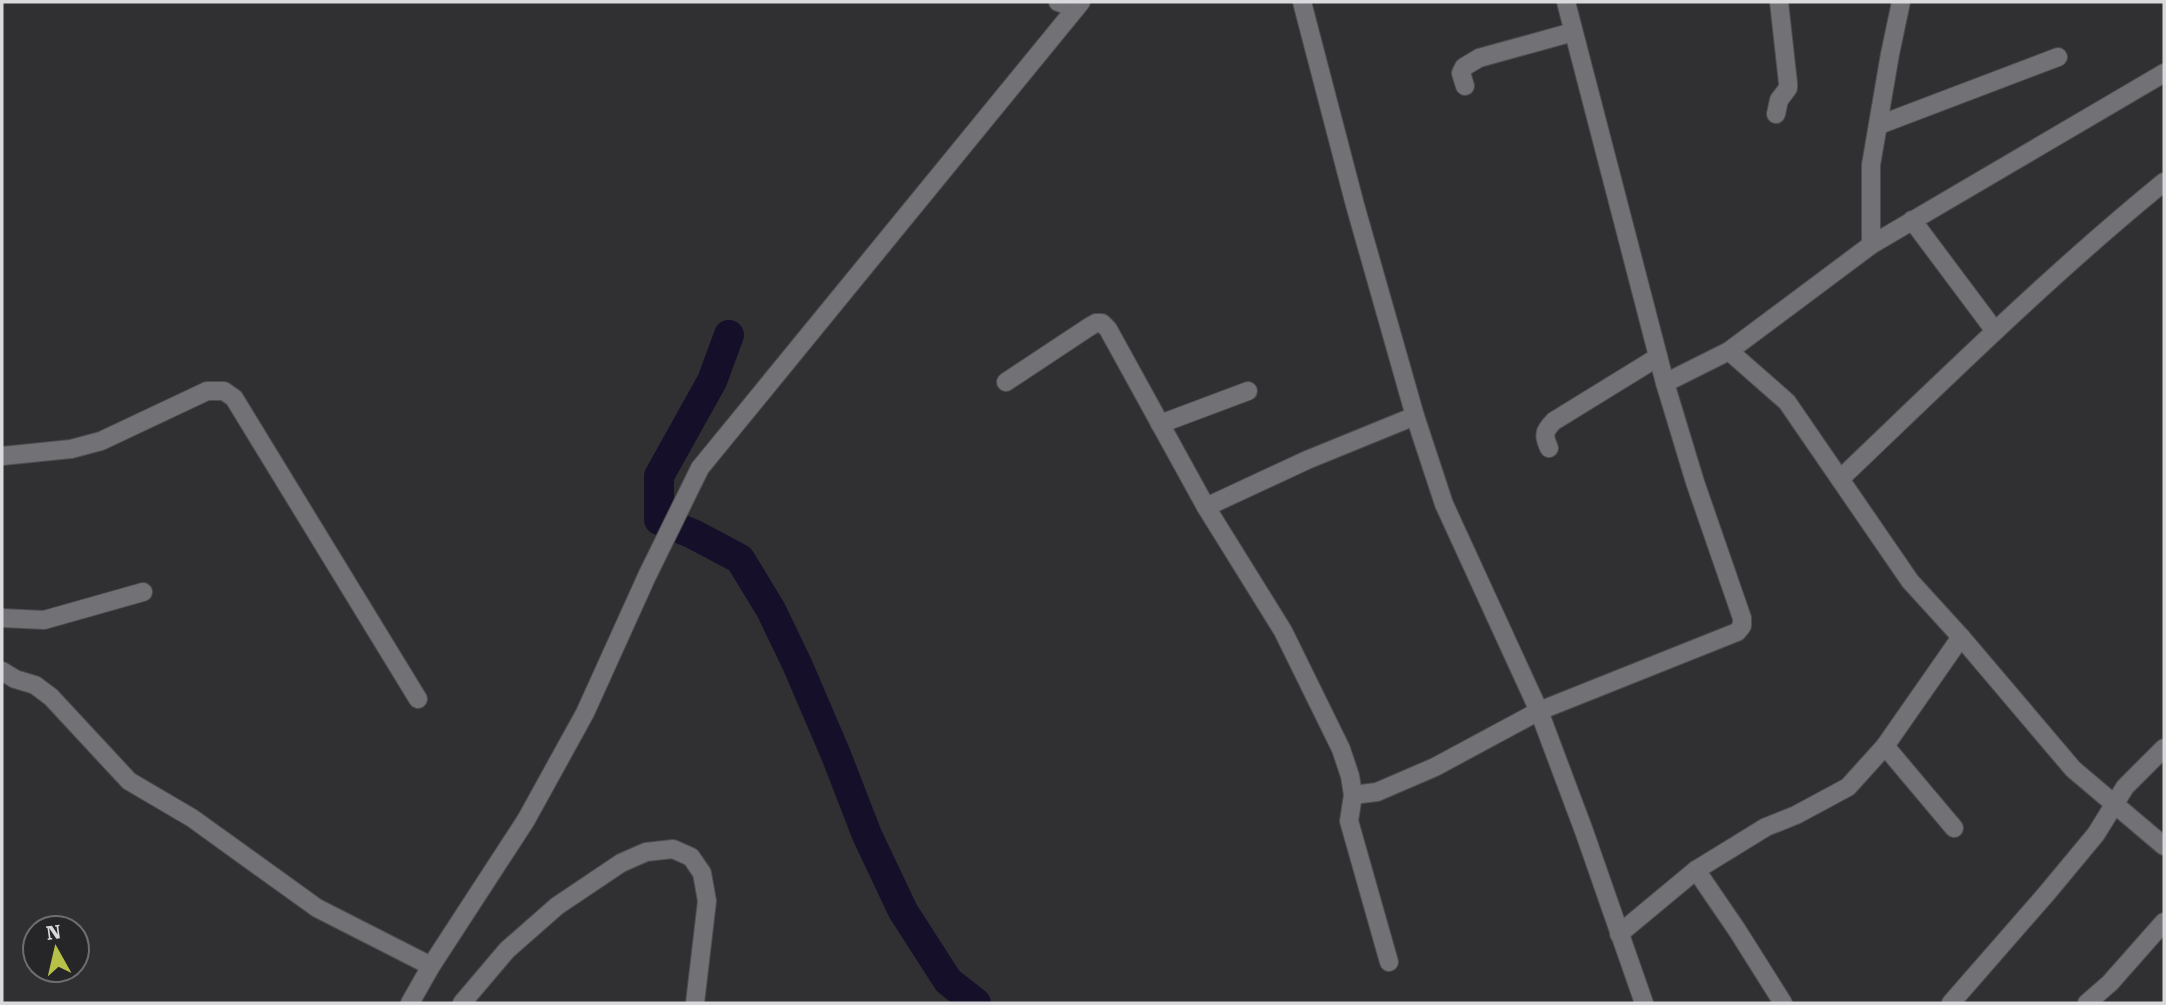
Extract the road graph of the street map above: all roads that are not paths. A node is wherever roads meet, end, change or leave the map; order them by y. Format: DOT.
graph roads {
  1 [pos="1303,2"];
  2 [pos="1566,2"];
  3 [pos="1779,2"];
  4 [pos="1901,2"];
  5 [pos="1072,4"];
  6 [pos="1573,32"];
  7 [pos="2058,57"];
  8 [pos="2164,73"];
  9 [pos="1465,86"];
  10 [pos="1776,114"];
  11 [pos="1879,125"];
  12 [pos="2164,182"];
  13 [pos="1912,220"];
  14 [pos="1871,245"];
  15 [pos="1995,331"];
  16 [pos="1729,351"];
  17 [pos="1658,357"];
  18 [pos="1006,382"];
  19 [pos="1665,383"];
  20 [pos="1248,391"];
  21 [pos="1415,416"];
  22 [pos="1160,424"];
  23 [pos="1549,448"];
  24 [pos="2,456"];
  25 [pos="1840,479"];
  26 [pos="1206,507"];
  27 [pos="143,592"];
  28 [pos="2,618"];
  29 [pos="1961,637"];
  30 [pos="2,671"];
  31 [pos="418,699"];
  32 [pos="1539,711"];
  33 [pos="1885,746"];
  34 [pos="2164,748"];
  35 [pos="1353,795"];
  36 [pos="2115,804"];
  37 [pos="1954,828"];
  38 [pos="2164,846"];
  39 [pos="1696,870"];
  40 [pos="2164,922"];
  41 [pos="1619,934"];
  42 [pos="1390,961"];
  43 [pos="431,966"];
  44 [pos="410,1003"];
  45 [pos="463,1003"];
  46 [pos="695,1003"];
  47 [pos="1644,1003"];
  48 [pos="1783,1003"];
  49 [pos="1951,1003"];
  50 [pos="2087,1003"];
  1 -- 21 [label="street"];
  2 -- 6 [label="street"];
  3 -- 10 [label="street"];
  4 -- 11 [label="street"];
  5 -- 43 [label="street"];
  6 -- 9 [label="street"];
  6 -- 17 [label="street"];
  7 -- 11 [label="street"];
  8 -- 13 [label="street"];
  11 -- 14 [label="street"];
  12 -- 15 [label="street"];
  13 -- 14 [label="street"];
  13 -- 15 [label="street"];
  14 -- 16 [label="street"];
  15 -- 25 [label="street"];
  16 -- 19 [label="street"];
  16 -- 25 [label="street"];
  17 -- 19 [label="street"];
  17 -- 23 [label="street"];
  18 -- 22 [label="street"];
  19 -- 32 [label="street"];
  20 -- 22 [label="street"];
  21 -- 26 [label="street"];
  21 -- 32 [label="street"];
  22 -- 26 [label="street"];
  24 -- 31 [label="street"];
  25 -- 29 [label="street"];
  26 -- 35 [label="street"];
  27 -- 28 [label="street"];
  29 -- 33 [label="street"];
  29 -- 36 [label="street"];
  30 -- 43 [label="street"];
  32 -- 35 [label="street"];
  32 -- 41 [label="street"];
  33 -- 37 [label="street"];
  33 -- 39 [label="street"];
  34 -- 36 [label="street"];
  35 -- 42 [label="street"];
  36 -- 38 [label="street"];
  36 -- 49 [label="street"];
  39 -- 41 [label="street"];
  39 -- 48 [label="street"];
  40 -- 50 [label="street"];
  41 -- 47 [label="street"];
  43 -- 44 [label="street"];
  45 -- 46 [label="street"];
}
